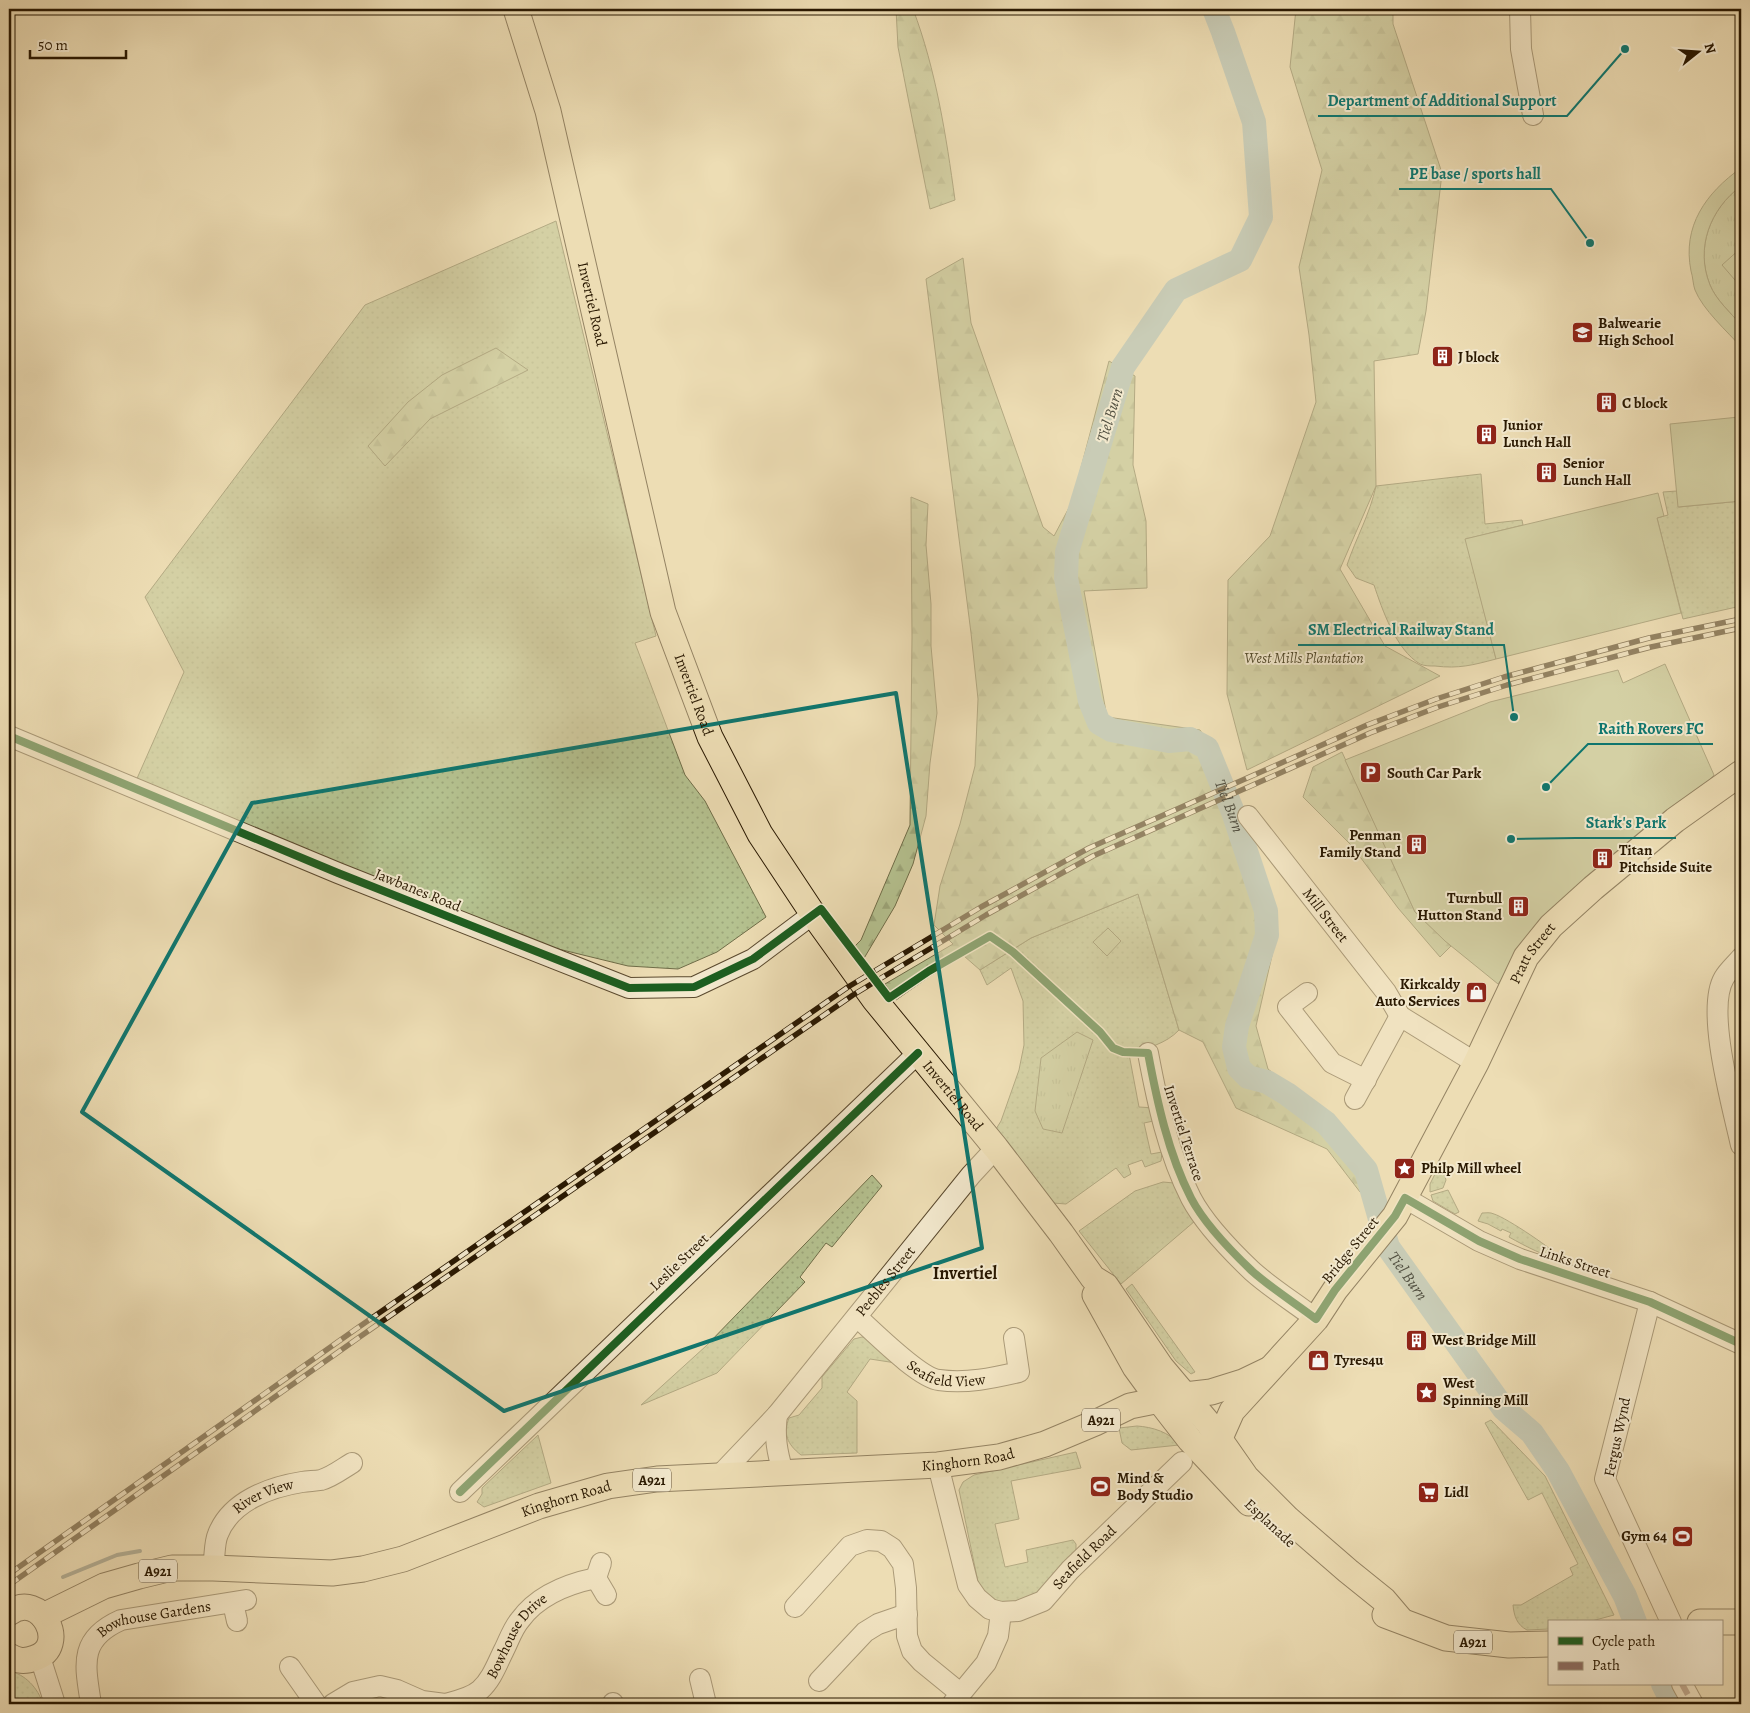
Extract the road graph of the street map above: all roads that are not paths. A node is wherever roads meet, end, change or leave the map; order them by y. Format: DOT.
graph roads {
  1 [pos="516,9"];
  2 [pos="1520,9"];
  3 [pos="1533,115"];
  4 [pos="9,736"];
  5 [pos="1741,773"];
  6 [pos="1248,816"];
  7 [pos="813,914"];
  8 [pos="1741,958"];
  9 [pos="1307,993"];
  10 [pos="1400,1016"];
  11 [pos="1148,1052"];
  12 [pos="918,1053"];
  13 [pos="1476,1062"];
  14 [pos="1366,1080"];
  15 [pos="1355,1099"];
  16 [pos="1741,1145"];
  17 [pos="996,1148"];
  18 [pos="1400,1207"];
  19 [pos="1093,1278"];
  20 [pos="1650,1302"];
  21 [pos="857,1317"];
  22 [pos="1316,1318"];
  23 [pos="1014,1338"];
  24 [pos="1741,1344"];
  25 [pos="1161,1367"];
  26 [pos="1268,1370"];
  27 [pos="1185,1395"];
  28 [pos="1159,1400"];
  29 [pos="777,1415"];
  30 [pos="1220,1438"];
  31 [pos="1186,1451"];
  32 [pos="352,1463"];
  33 [pos="938,1465"];
  34 [pos="783,1472"];
  35 [pos="720,1475"];
  36 [pos="460,1492"];
  37 [pos="213,1568"];
  38 [pos="601,1579"];
  39 [pos="795,1607"];
  40 [pos="239,1608"];
  41 [pos="1001,1612"];
  42 [pos="9,1614"];
  43 [pos="906,1614"];
  44 [pos="44,1616"];
  45 [pos="1401,1620"];
  46 [pos="1670,1620"];
  47 [pos="1722,1622"];
  48 [pos="1741,1622"];
  49 [pos="1548,1644"];
  50 [pos="9,1656"];
  51 [pos="40,1657"];
  52 [pos="290,1667"];
  53 [pos="700,1679"];
  54 [pos="819,1681"];
  55 [pos="1683,1686"];
  56 [pos="956,1699"];
  57 [pos="55,1704"];
  58 [pos="91,1704"];
  59 [pos="316,1704"];
  60 [pos="334,1704"];
  61 [pos="445,1704"];
  62 [pos="706,1704"];
  63 [pos="1694,1704"];
  1 -- 7 [label="main road, Invertiel Road"];
  2 -- 3 [label="street"];
  4 -- 7 [label="street, Jawbanes Road"];
  5 -- 13 [label="main road, Pratt Street"];
  6 -- 10 [label="street, Mill Street"];
  7 -- 12 [label="main road, Invertiel Road"];
  8 -- 16 [label="street"];
  9 -- 14 [label="street"];
  10 -- 13 [label="street, Mill Street"];
  10 -- 14 [label="street"];
  11 -- 22 [label="street, Invertiel Terrace"];
  12 -- 17 [label="main road, Invertiel Road"];
  12 -- 36 [label="street, Leslie Street"];
  13 -- 18 [label="main road, Pratt Street"];
  14 -- 15 [label="street"];
  17 -- 19 [label="main road, Invertiel Road"];
  17 -- 21 [label="street, Peebles Street"];
  18 -- 20 [label="street, Links Street"];
  18 -- 22 [label="main road, Bridge Street"];
  19 -- 25 [label="main road, Invertiel Road"];
  19 -- 28 [label="main road, Invertiel Road"];
  20 -- 24 [label="street, Links Street"];
  20 -- 46 [label="street, Fergus Wynd"];
  21 -- 23 [label="street, Seafield View"];
  21 -- 29 [label="street, Peebles Street"];
  22 -- 26 [label="main road, Bridge Street"];
  25 -- 27 [label="main road, Invertiel Road"];
  25 -- 28 [label="main road"];
  26 -- 27 [label="main road, Bridge Street"];
  26 -- 30 [label="main road, Bridge Street"];
  27 -- 28 [label="main road, Kinghorn Road / A921"];
  27 -- 30 [label="main road, Esplanade / A921"];
  27 -- 31 [label="main road"];
  28 -- 31 [label="main road, Esplanade / A921"];
  28 -- 33 [label="main road, Kinghorn Road / A921"];
  29 -- 34 [label="street"];
  29 -- 35 [label="street, Peebles Street"];
  30 -- 45 [label="main road, Esplanade / A921"];
  31 -- 41 [label="street, Seafield Road"];
  31 -- 45 [label="main road, Esplanade / A921"];
  32 -- 37 [label="street, River View"];
  33 -- 34 [label="main road, Kinghorn Road / A921"];
  33 -- 41 [label="street"];
  34 -- 35 [label="main road, Kinghorn Road / A921"];
  35 -- 37 [label="main road, Kinghorn Road / A921"];
  37 -- 44 [label="main road, Kinghorn Road / A921"];
  38 -- 61 [label="street, Bowhouse Drive"];
  39 -- 43 [label="street"];
  40 -- 58 [label="street, Bowhouse Gardens"];
  41 -- 56 [label="street"];
  42 -- 44 [label="main road"];
  43 -- 54 [label="street"];
  43 -- 56 [label="street"];
  44 -- 51 [label="main road"];
  45 -- 49 [label="main road, Esplanade / A921"];
  47 -- 48 [label="main road"];
  50 -- 51 [label="main road"];
  51 -- 57 [label="street"];
  52 -- 59 [label="street"];
  53 -- 62 [label="street"];
  55 -- 63 [label="street"];
  60 -- 61 [label="street, Bowhouse Drive"];
}
